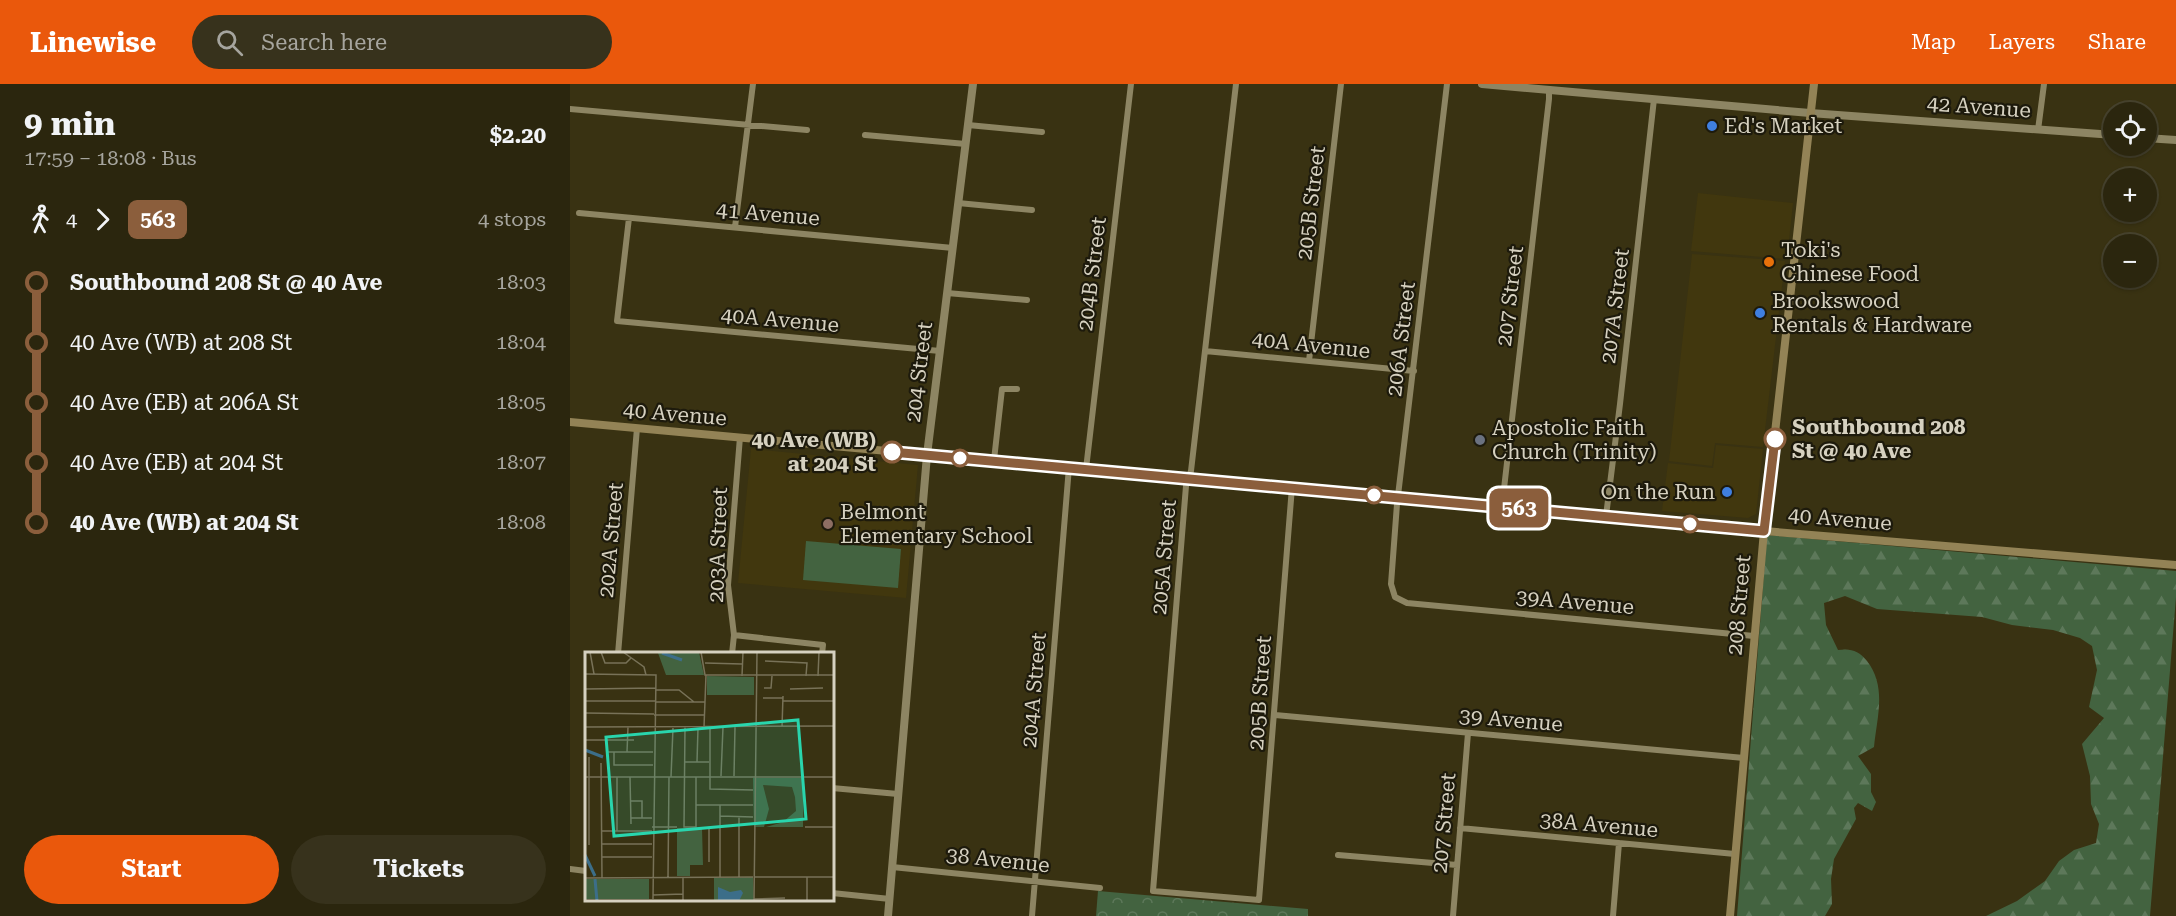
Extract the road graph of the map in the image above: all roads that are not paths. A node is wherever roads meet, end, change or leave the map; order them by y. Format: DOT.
graph roads {
  1 [pos="753,84"];
  2 [pos="973,84"];
  3 [pos="1131,84"];
  4 [pos="1236,84"];
  5 [pos="1341,84"];
  6 [pos="1447,84"];
  7 [pos="1482,84"];
  8 [pos="1814,84"];
  9 [pos="2044,84"];
  10 [pos="1549,89"];
  11 [pos="1654,99"];
  12 [pos="570,109"];
  13 [pos="1810,113"];
  14 [pos="749,125"];
  15 [pos="968,125"];
  16 [pos="807,130"];
  17 [pos="2038,130"];
  18 [pos="1042,132"];
  19 [pos="2103,134"];
  20 [pos="864,135"];
  21 [pos="2157,139"];
  22 [pos="2176,140"];
  23 [pos="966,144"];
  24 [pos="958,203"];
  25 [pos="1032,210"];
  26 [pos="579,213"];
  27 [pos="628,218"];
  28 [pos="735,227"];
  29 [pos="953,248"];
  30 [pos="947,293"];
  31 [pos="1027,300"];
  32 [pos="940,351"];
  33 [pos="1205,351"];
  34 [pos="1309,361"];
  35 [pos="1414,371"];
  36 [pos="1017,389"];
  37 [pos="570,422"];
  38 [pos="637,428"];
  39 [pos="740,437"];
  40 [pos="927,455"];
  41 [pos="994,460"];
  42 [pos="1070,467"];
  43 [pos="1086,469"];
  44 [pos="1190,478"];
  45 [pos="1292,487"];
  46 [pos="1399,497"];
  47 [pos="1502,506"];
  48 [pos="1606,516"];
  49 [pos="1764,531"];
  50 [pos="2176,565"];
  51 [pos="1395,597"];
  52 [pos="734,635"];
  53 [pos="1754,636"];
  54 [pos="618,652"];
  55 [pos="732,652"];
  56 [pos="822,652"];
  57 [pos="1275,715"];
  58 [pos="1468,733"];
  59 [pos="1744,758"];
  60 [pos="834,788"];
  61 [pos="898,794"];
  62 [pos="1460,828"];
  63 [pos="1619,843"];
  64 [pos="1735,854"];
  65 [pos="1338,855"];
  66 [pos="1457,866"];
  67 [pos="892,867"];
  68 [pos="570,869"];
  69 [pos="585,871"];
  70 [pos="1035,881"];
  71 [pos="1100,888"];
  72 [pos="834,893"];
  73 [pos="890,899"];
  74 [pos="1259,900"];
  75 [pos="888,916"];
  76 [pos="1032,916"];
  77 [pos="1453,916"];
  78 [pos="1613,916"];
  79 [pos="1730,916"];
  1 -- 14 [label="street"];
  2 -- 15 [label="street, 204 Street"];
  3 -- 43 [label="street, 204B Street"];
  4 -- 33 [label="street, 205A Street"];
  5 -- 34 [label="street, 205B Street"];
  6 -- 35 [label="street, 206A Street"];
  7 -- 10 [label="street, 42 Avenue"];
  8 -- 13 [label="main road, 208 Street"];
  9 -- 17 [label="street"];
  10 -- 11 [label="street, 42 Avenue"];
  10 -- 47 [label="street, 207 Street"];
  11 -- 13 [label="street, 42 Avenue"];
  11 -- 48 [label="street, 207A Street"];
  12 -- 14 [label="street"];
  13 -- 17 [label="street, 42 Avenue"];
  13 -- 49 [label="main road, 208 Street"];
  14 -- 16 [label="street"];
  14 -- 28 [label="street"];
  15 -- 18 [label="street"];
  15 -- 23 [label="street, 204 Street"];
  17 -- 19 [label="street, 42 Avenue"];
  20 -- 23 [label="street"];
  21 -- 22 [label="street"];
  23 -- 24 [label="street, 204 Street"];
  24 -- 25 [label="street"];
  24 -- 29 [label="street, 204 Street"];
  26 -- 27 [label="street, 41 Avenue"];
  27 -- 28 [label="street, 41 Avenue"];
  27 -- 32 [label="street, 40A Avenue"];
  28 -- 29 [label="street, 41 Avenue"];
  29 -- 30 [label="street, 204 Street"];
  30 -- 31 [label="street"];
  30 -- 32 [label="street, 204 Street"];
  32 -- 40 [label="street, 204 Street"];
  33 -- 34 [label="street, 40A Avenue"];
  33 -- 44 [label="street, 205A Street"];
  34 -- 35 [label="street, 40A Avenue"];
  35 -- 46 [label="street, 206A Street"];
  36 -- 41 [label="street"];
  37 -- 38 [label="main road, 40 Avenue"];
  38 -- 39 [label="main road, 40 Avenue"];
  38 -- 54 [label="street, 202A Street"];
  39 -- 40 [label="main road, 40 Avenue"];
  39 -- 52 [label="street, 203A Street"];
  40 -- 41 [label="main road, 40 Avenue"];
  40 -- 61 [label="street, 204 Street"];
  41 -- 42 [label="main road, 40 Avenue"];
  42 -- 43 [label="main road, 40 Avenue"];
  42 -- 70 [label="street, 204A Street"];
  43 -- 44 [label="main road, 40 Avenue"];
  44 -- 45 [label="main road, 40 Avenue"];
  44 -- 74 [label="street, 205A Street"];
  45 -- 46 [label="main road, 40 Avenue"];
  45 -- 57 [label="street, 205B Street"];
  46 -- 47 [label="main road, 40 Avenue"];
  46 -- 51 [label="street, 206A Street"];
  47 -- 48 [label="main road, 40 Avenue"];
  48 -- 49 [label="main road, 40 Avenue"];
  49 -- 50 [label="main road, 40 Avenue"];
  49 -- 53 [label="main road, 208 Street"];
  51 -- 53 [label="street, 39A Avenue"];
  52 -- 55 [label="street, 203A Street"];
  52 -- 56 [label="street"];
  53 -- 59 [label="main road, 208 Street"];
  57 -- 58 [label="street, 39 Avenue"];
  57 -- 74 [label="street, 205B Street"];
  58 -- 59 [label="street, 39 Avenue"];
  58 -- 62 [label="street, 207 Street"];
  59 -- 64 [label="main road, 208 Street"];
  60 -- 61 [label="street"];
  61 -- 67 [label="street, 204 Street"];
  62 -- 63 [label="street, 38A Avenue"];
  62 -- 66 [label="street, 207 Street"];
  63 -- 64 [label="street, 38A Avenue"];
  63 -- 78 [label="street"];
  64 -- 79 [label="main road, 208 Street"];
  65 -- 66 [label="street"];
  66 -- 77 [label="street, 207 Street"];
  67 -- 70 [label="street, 38 Avenue"];
  67 -- 73 [label="street, 204 Street"];
  68 -- 69 [label="street"];
  70 -- 71 [label="street, 38 Avenue"];
  70 -- 76 [label="street, 204A Street"];
  72 -- 73 [label="street"];
  73 -- 75 [label="street, 204 Street"];
}
